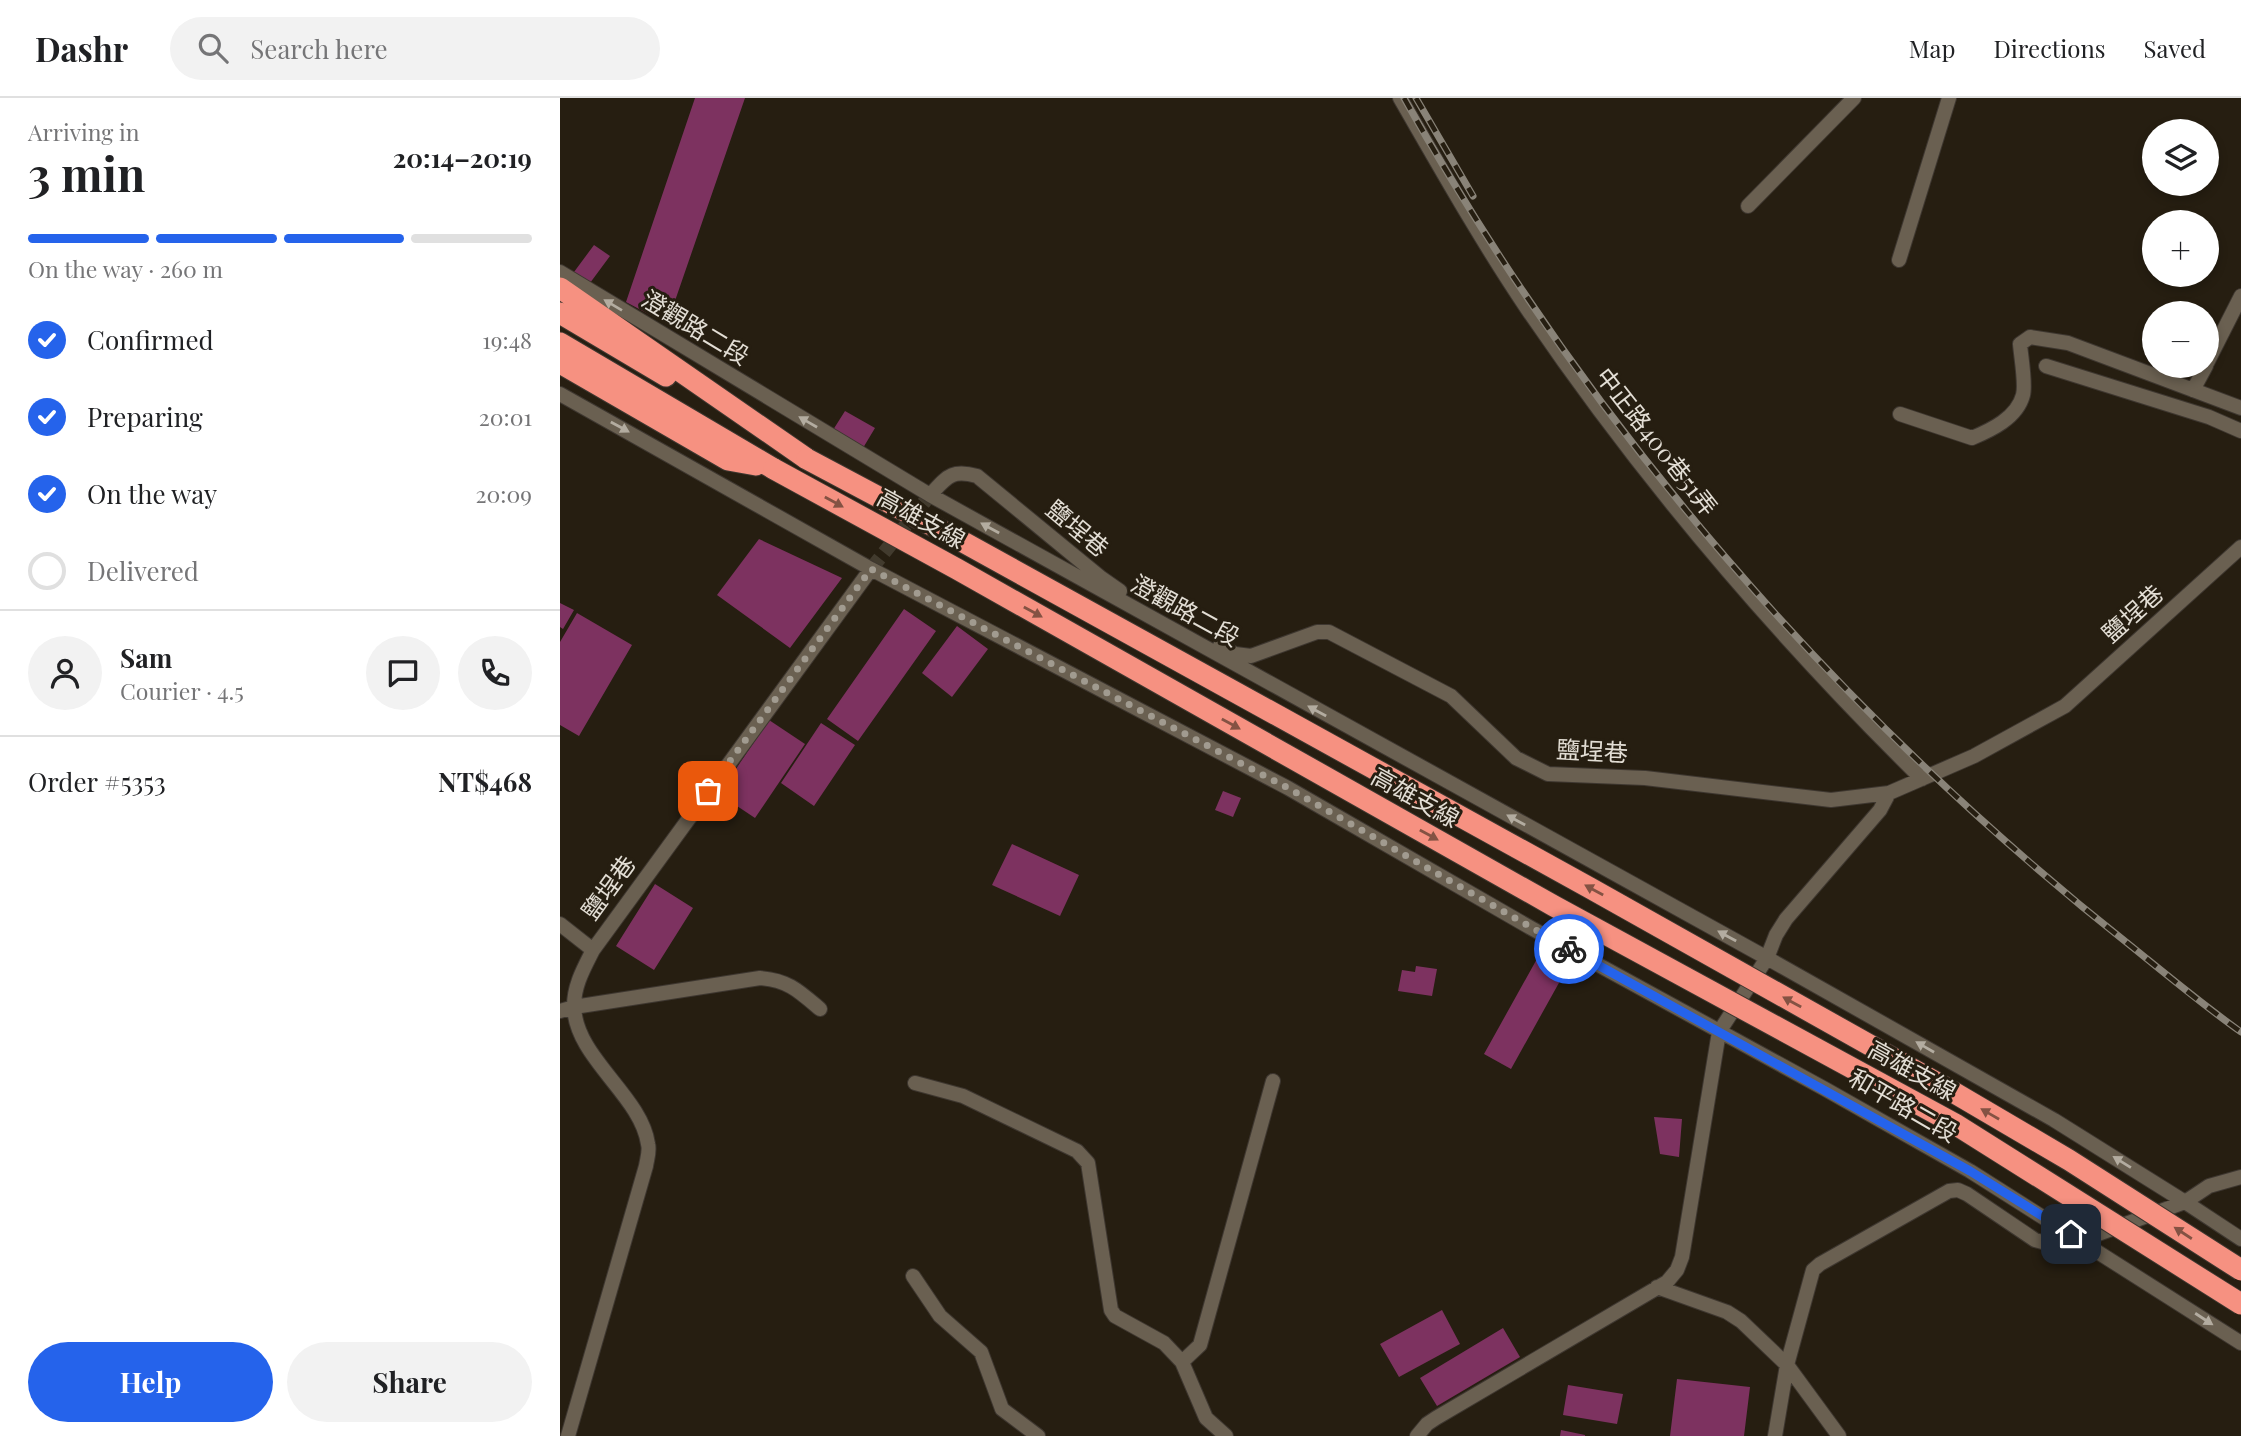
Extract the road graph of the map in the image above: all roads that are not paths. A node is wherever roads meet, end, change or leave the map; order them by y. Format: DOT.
graph roads {
  1 [pos="1400,98"];
  2 [pos="1854,98"];
  3 [pos="1949,98"];
  4 [pos="1748,206"];
  5 [pos="1899,260"];
  6 [pos="560,272"];
  7 [pos="560,288"];
  8 [pos="2241,296"];
  9 [pos="560,313"];
  10 [pos="2219,339"];
  11 [pos="560,343"];
  12 [pos="560,363"];
  13 [pos="2046,366"];
  14 [pos="2199,378"];
  15 [pos="2193,390"];
  16 [pos="560,394"];
  17 [pos="2241,408"];
  18 [pos="1900,414"];
  19 [pos="2241,431"];
  20 [pos="807,459"];
  21 [pos="774,469"];
  22 [pos="930,495"];
  23 [pos="2241,547"];
  24 [pos="871,569"];
  25 [pos="1922,779"];
  26 [pos="1889,793"];
  27 [pos="560,924"];
  28 [pos="593,950"];
  29 [pos="1767,958"];
  30 [pos="575,1007"];
  31 [pos="820,1009"];
  32 [pos="560,1011"];
  33 [pos="1719,1032"];
  34 [pos="1273,1081"];
  35 [pos="915,1083"];
  36 [pos="2241,1177"];
  37 [pos="2186,1202"];
  38 [pos="2241,1239"];
  39 [pos="2082,1240"];
  40 [pos="2241,1270"];
  41 [pos="913,1276"];
  42 [pos="1657,1287"];
  43 [pos="2241,1304"];
  44 [pos="2241,1343"];
  45 [pos="1182,1362"];
  46 [pos="1787,1365"];
  47 [pos="568,1436"];
  48 [pos="1038,1436"];
  49 [pos="1226,1436"];
  50 [pos="1417,1436"];
  51 [pos="1775,1436"];
  52 [pos="1839,1436"];
  1 -- 25 [label="street, 中正路400巷51弄"];
  2 -- 4 [label="street"];
  3 -- 5 [label="street"];
  22 -- 6 [label="street, 澄觀路二段, one-way"];
  7 -- 20 [label="highway"];
  8 -- 10 [label="street"];
  9 -- 20 [label="highway, 高雄支線"];
  11 -- 21 [label="highway, 高雄支線"];
  12 -- 21 [label="highway"];
  13 -- 19 [label="street"];
  14 -- 15 [label="street"];
  15 -- 17 [label="street"];
  15 -- 18 [label="street"];
  16 -- 24 [label="street, one-way"];
  40 -- 20 [label="highway, 高雄支線, one-way, bridge"];
  21 -- 43 [label="highway, 高雄支線, one-way, bridge"];
  22 -- 26 [label="street, 鹽埕巷"];
  29 -- 22 [label="street, 澄觀路二段, one-way"];
  23 -- 25 [label="street, 鹽埕巷"];
  24 -- 28 [label="street, 鹽埕巷"];
  24 -- 33 [label="street, 和平路二段"];
  25 -- 26 [label="street, 鹽埕巷"];
  26 -- 29 [label="street"];
  27 -- 28 [label="street"];
  28 -- 30 [label="street, 鹽埕巷"];
  29 -- 33 [label="street"];
  37 -- 29 [label="street, one-way"];
  30 -- 31 [label="street"];
  30 -- 32 [label="street"];
  30 -- 47 [label="street, 鹽埕巷"];
  33 -- 39 [label="street, 和平路二段"];
  33 -- 42 [label="street"];
  34 -- 45 [label="street"];
  35 -- 45 [label="street"];
  36 -- 37 [label="street"];
  37 -- 38 [label="street"];
  37 -- 39 [label="street"];
  39 -- 44 [label="street, 和平路二段, one-way"];
  39 -- 46 [label="street"];
  41 -- 48 [label="street"];
  42 -- 46 [label="street"];
  42 -- 50 [label="street"];
  45 -- 49 [label="street"];
  46 -- 51 [label="street"];
  46 -- 52 [label="street"];
}
